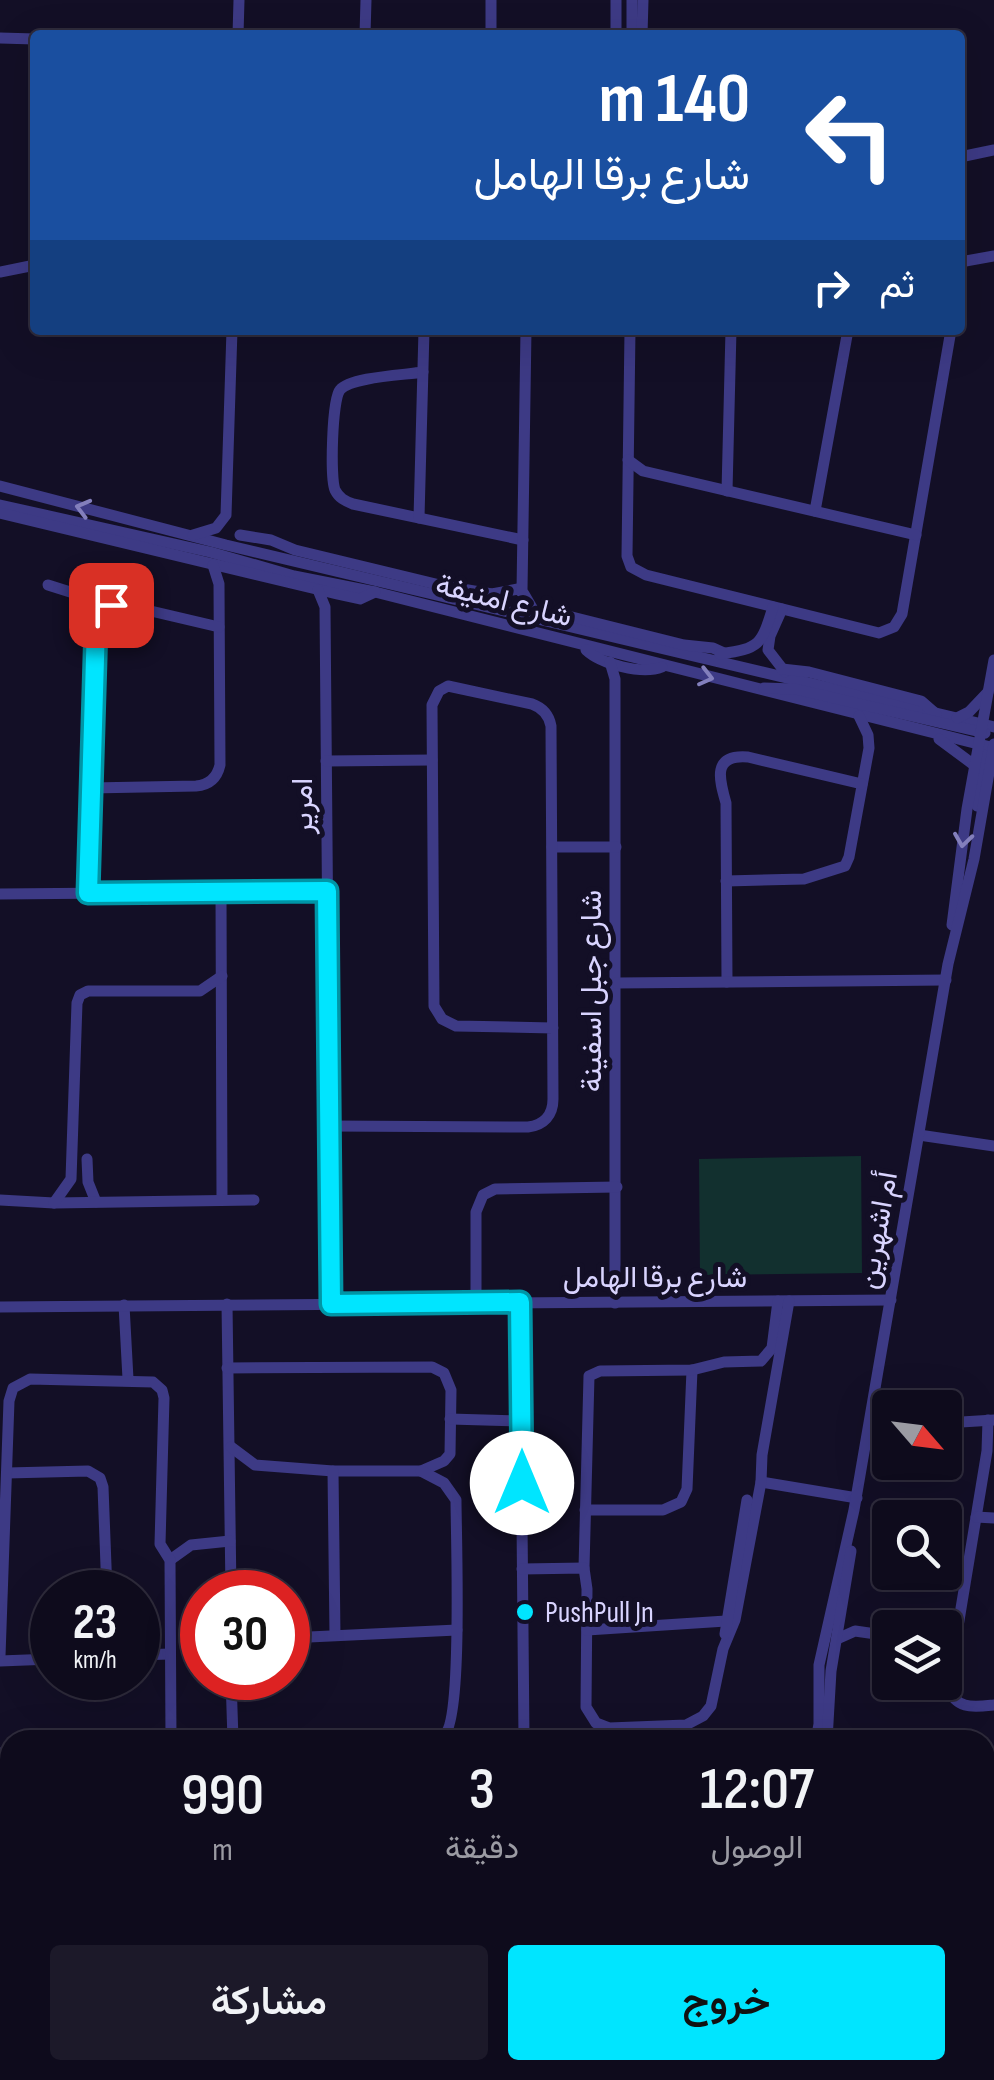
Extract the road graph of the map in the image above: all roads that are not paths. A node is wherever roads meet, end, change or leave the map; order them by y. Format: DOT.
graph roads {
  1 [pos="239,0"];
  2 [pos="366,0"];
  3 [pos="492,0"];
  4 [pos="632,0"];
  5 [pos="642,0"];
  6 [pos="616,4"];
  7 [pos="238,30"];
  8 [pos="365,30"];
  9 [pos="491,30"];
  10 [pos="616,30"];
  11 [pos="633,30"];
  12 [pos="635,30"];
  13 [pos="636,30"];
  14 [pos="0,38"];
  15 [pos="30,39"];
  16 [pos="994,150"];
  17 [pos="965,156"];
  18 [pos="994,256"];
  19 [pos="965,261"];
  20 [pos="30,266"];
  21 [pos="0,272"];
  22 [pos="232,335"];
  23 [pos="424,335"];
  24 [pos="526,335"];
  25 [pos="630,335"];
  26 [pos="731,335"];
  27 [pos="847,335"];
  28 [pos="950,335"];
  29 [pos="423,372"];
  30 [pos="628,460"];
  31 [pos="644,471"];
  32 [pos="628,482"];
  33 [pos="0,486"];
  34 [pos="727,491"];
  35 [pos="814,511"];
  36 [pos="1,513"];
  37 [pos="22,514"];
  38 [pos="226,515"];
  39 [pos="419,518"];
  40 [pos="240,534"];
  41 [pos="188,535"];
  42 [pos="916,535"];
  43 [pos="523,540"];
  44 [pos="263,552"];
  45 [pos="213,565"];
  46 [pos="227,568"];
  47 [pos="286,574"];
  48 [pos="220,584"];
  49 [pos="48,585"];
  50 [pos="304,586"];
  51 [pos="318,590"];
  52 [pos="374,592"];
  53 [pos="522,592"];
  54 [pos="482,593"];
  55 [pos="337,594"];
  56 [pos="458,598"];
  57 [pos="325,607"];
  58 [pos="778,608"];
  59 [pos="102,610"];
  60 [pos="572,617"];
  61 [pos="538,618"];
  62 [pos="220,627"];
  63 [pos="584,646"];
  64 [pos="724,653"];
  65 [pos="704,658"];
  66 [pos="994,660"];
  67 [pos="610,662"];
  68 [pos="626,666"];
  69 [pos="664,666"];
  70 [pos="787,674"];
  71 [pos="615,679"];
  72 [pos="755,690"];
  73 [pos="991,695"];
  74 [pos="859,716"];
  75 [pos="958,718"];
  76 [pos="892,724"];
  77 [pos="931,734"];
  78 [pos="989,736"];
  79 [pos="869,748"];
  80 [pos="432,760"];
  81 [pos="326,761"];
  82 [pos="974,765"];
  83 [pos="991,778"];
  84 [pos="862,784"];
  85 [pos="91,788"];
  86 [pos="980,824"];
  87 [pos="552,847"];
  88 [pos="616,847"];
  89 [pos="726,881"];
  90 [pos="327,891"];
  91 [pos="221,892"];
  92 [pos="88,893"];
  93 [pos="0,894"];
  94 [pos="949,959"];
  95 [pos="222,976"];
  96 [pos="946,980"];
  97 [pos="616,982"];
  98 [pos="727,982"];
  99 [pos="552,1028"];
  100 [pos="329,1126"];
  101 [pos="919,1135"];
  102 [pos="994,1146"];
  103 [pos="87,1159"];
  104 [pos="618,1186"];
  105 [pos="0,1200"];
  106 [pos="222,1200"];
  107 [pos="254,1200"];
  108 [pos="96,1202"];
  109 [pos="54,1203"];
  110 [pos="891,1300"];
  111 [pos="783,1301"];
  112 [pos="520,1302"];
  113 [pos="615,1302"];
  114 [pos="476,1303"];
  115 [pos="227,1304"];
  116 [pos="331,1304"];
  117 [pos="124,1305"];
  118 [pos="0,1307"];
  119 [pos="227,1368"];
  120 [pos="692,1370"];
  121 [pos="128,1379"];
  122 [pos="450,1419"];
  123 [pos="991,1420"];
  124 [pos="521,1421"];
  125 [pos="962,1421"];
  126 [pos="870,1422"];
  127 [pos="231,1447"];
  128 [pos="333,1471"];
  129 [pos="421,1471"];
  130 [pos="8,1474"];
  131 [pos="761,1482"];
  132 [pos="747,1500"];
  133 [pos="856,1504"];
  134 [pos="584,1510"];
  135 [pos="976,1517"];
  136 [pos="994,1518"];
  137 [pos="230,1541"];
  138 [pos="170,1560"];
  139 [pos="584,1568"];
  140 [pos="106,1570"];
  141 [pos="231,1570"];
  142 [pos="522,1570"];
  143 [pos="957,1610"];
  144 [pos="841,1616"];
  145 [pos="726,1621"];
  146 [pos="457,1630"];
  147 [pos="587,1630"];
  148 [pos="855,1631"];
  149 [pos="872,1633"];
  150 [pos="335,1635"];
  151 [pos="310,1637"];
  152 [pos="837,1639"];
  153 [pos="726,1641"];
  154 [pos="160,1654"];
  155 [pos="170,1654"];
  156 [pos="0,1658"];
  157 [pos="30,1659"];
  158 [pos="231,1700"];
  159 [pos="957,1700"];
  160 [pos="994,1705"];
  161 [pos="824,1714"];
  162 [pos="171,1730"];
  163 [pos="232,1730"];
  164 [pos="446,1730"];
  165 [pos="524,1730"];
  166 [pos="819,1730"];
  167 [pos="826,1730"];
  1 -- 7 [label="street"];
  2 -- 8 [label="street"];
  3 -- 9 [label="street"];
  4 -- 12 [label="street"];
  5 -- 13 [label="street"];
  6 -- 10 [label="street"];
  6 -- 11 [label="street"];
  14 -- 15 [label="street"];
  16 -- 17 [label="street"];
  18 -- 19 [label="street"];
  20 -- 21 [label="street"];
  22 -- 38 [label="street"];
  23 -- 29 [label="street"];
  24 -- 43 [label="street"];
  25 -- 30 [label="street"];
  26 -- 34 [label="street"];
  27 -- 35 [label="street"];
  28 -- 42 [label="street"];
  29 -- 39 [label="street"];
  29 -- 39 [label="street"];
  30 -- 31 [label="street"];
  30 -- 32 [label="street"];
  31 -- 32 [label="street"];
  31 -- 34 [label="street"];
  32 -- 58 [label="street"];
  41 -- 33 [label="street, شارع امنيفة, one-way"];
  34 -- 35 [label="street"];
  35 -- 42 [label="street"];
  36 -- 37 [label="street, شارع امنيفة"];
  37 -- 45 [label="street"];
  37 -- 47 [label="street, شارع امنيفة"];
  38 -- 40 [label="street"];
  38 -- 41 [label="street"];
  39 -- 43 [label="street"];
  40 -- 44 [label="street"];
  40 -- 54 [label="street"];
  41 -- 44 [label="street, شارع امنيفة"];
  42 -- 58 [label="street"];
  43 -- 53 [label="street"];
  44 -- 56 [label="street, شارع امنيفة"];
  45 -- 46 [label="street"];
  45 -- 48 [label="street"];
  46 -- 48 [label="street"];
  46 -- 50 [label="street"];
  47 -- 50 [label="street"];
  47 -- 52 [label="street, شارع امنيفة"];
  48 -- 62 [label="street"];
  49 -- 59 [label="street"];
  50 -- 51 [label="street"];
  51 -- 55 [label="street"];
  51 -- 57 [label="street, امرير"];
  52 -- 55 [label="street"];
  52 -- 63 [label="street, شارع امنيفة"];
  53 -- 54 [label="street"];
  53 -- 61 [label="street"];
  54 -- 56 [label="street"];
  55 -- 57 [label="street"];
  56 -- 61 [label="street, شارع امنيفة"];
  57 -- 81 [label="street, امرير"];
  58 -- 64 [label="street"];
  58 -- 70 [label="street"];
  59 -- 62 [label="street"];
  59 -- 85 [label="street"];
  60 -- 64 [label="street"];
  61 -- 65 [label="street, شارع امنيفة"];
  62 -- 85 [label="street"];
  63 -- 67 [label="street"];
  63 -- 69 [label="street, شارع امنيفة"];
  64 -- 65 [label="street"];
  65 -- 70 [label="street, شارع امنيفة"];
  66 -- 73 [label="street"];
  67 -- 68 [label="street"];
  67 -- 71 [label="street, شارع جبل اسفينة"];
  68 -- 69 [label="street"];
  68 -- 71 [label="street"];
  69 -- 72 [label="street, شارع امنيفة, one-way"];
  70 -- 75 [label="street, شارع امنيفة"];
  71 -- 88 [label="street, شارع جبل اسفينة"];
  72 -- 74 [label="street, شارع امنيفة"];
  72 -- 78 [label="street"];
  73 -- 75 [label="street"];
  73 -- 78 [label="street"];
  74 -- 76 [label="street, شارع امنيفة"];
  74 -- 79 [label="street"];
  75 -- 78 [label="street, شارع امنيفة"];
  76 -- 77 [label="street, شارع امنيفة"];
  76 -- 79 [label="street"];
  77 -- 78 [label="street, شارع امنيفة"];
  77 -- 82 [label="street"];
  78 -- 82 [label="street, أم اشهرين"];
  78 -- 83 [label="street, أم اشهرين"];
  78 -- 86 [label="street"];
  79 -- 84 [label="street"];
  80 -- 81 [label="street"];
  80 -- 87 [label="street"];
  80 -- 99 [label="street"];
  81 -- 90 [label="street, امرير"];
  82 -- 94 [label="street, أم اشهرين, one-way"];
  83 -- 86 [label="street, أم اشهرين"];
  84 -- 89 [label="street"];
  84 -- 89 [label="street"];
  85 -- 92 [label="street"];
  86 -- 94 [label="street, أم اشهرين"];
  87 -- 88 [label="street"];
  87 -- 99 [label="street"];
  88 -- 97 [label="street, شارع جبل اسفينة"];
  89 -- 98 [label="street"];
  90 -- 91 [label="street"];
  90 -- 100 [label="street, امرير"];
  91 -- 92 [label="street"];
  91 -- 95 [label="street"];
  92 -- 93 [label="street"];
  94 -- 96 [label="street, أم اشهرين"];
  95 -- 106 [label="street"];
  95 -- 109 [label="street"];
  96 -- 98 [label="street"];
  96 -- 101 [label="street, أم اشهرين"];
  97 -- 98 [label="street"];
  97 -- 104 [label="street, شارع جبل اسفينة"];
  99 -- 100 [label="street"];
  100 -- 116 [label="street, امرير"];
  101 -- 102 [label="street"];
  101 -- 110 [label="street, أم اشهرين"];
  103 -- 108 [label="street"];
  104 -- 113 [label="street, شارع جبل اسفينة"];
  104 -- 114 [label="street"];
  105 -- 109 [label="street"];
  106 -- 107 [label="street"];
  106 -- 108 [label="street"];
  108 -- 109 [label="street"];
  110 -- 111 [label="street, شارع برقا الهامل"];
  110 -- 126 [label="street, أم اشهرين"];
  111 -- 113 [label="street, شارع برقا الهامل"];
  111 -- 120 [label="street"];
  111 -- 131 [label="street"];
  112 -- 113 [label="street, شارع برقا الهامل"];
  112 -- 114 [label="street, شارع برقا الهامل"];
  112 -- 124 [label="street"];
  114 -- 116 [label="street, شارع برقا الهامل"];
  115 -- 116 [label="street, شارع برقا الهامل"];
  115 -- 117 [label="street, شارع برقا الهامل"];
  115 -- 119 [label="street"];
  117 -- 118 [label="street, شارع برقا الهامل"];
  117 -- 121 [label="street"];
  119 -- 122 [label="street"];
  119 -- 127 [label="street"];
  120 -- 134 [label="street"];
  120 -- 134 [label="street"];
  121 -- 130 [label="street"];
  121 -- 138 [label="street"];
  122 -- 124 [label="street"];
  122 -- 129 [label="street"];
  123 -- 125 [label="street"];
  123 -- 135 [label="street"];
  124 -- 142 [label="street"];
  126 -- 133 [label="street, أم اشهرين"];
  127 -- 128 [label="street"];
  127 -- 137 [label="street"];
  128 -- 129 [label="street"];
  128 -- 150 [label="street"];
  129 -- 146 [label="street"];
  130 -- 140 [label="street"];
  130 -- 156 [label="street"];
  131 -- 133 [label="street"];
  131 -- 153 [label="street"];
  132 -- 145 [label="street"];
  133 -- 144 [label="street, أم اشهرين"];
  133 -- 161 [label="street, أم اشهرين"];
  134 -- 139 [label="street"];
  135 -- 136 [label="street"];
  135 -- 143 [label="street"];
  137 -- 138 [label="street"];
  137 -- 141 [label="street"];
  138 -- 155 [label="street"];
  139 -- 142 [label="street"];
  139 -- 147 [label="street"];
  142 -- 165 [label="street"];
  144 -- 148 [label="street"];
  144 -- 152 [label="street, أم اشهرين"];
  145 -- 147 [label="street"];
  145 -- 153 [label="street"];
  146 -- 150 [label="street"];
  146 -- 164 [label="street"];
  147 -- 153 [label="street"];
  148 -- 149 [label="street"];
  148 -- 152 [label="street"];
  150 -- 151 [label="street"];
  152 -- 161 [label="street, أم اشهرين"];
  154 -- 155 [label="street"];
  155 -- 162 [label="street"];
  156 -- 157 [label="street"];
  158 -- 163 [label="street"];
  159 -- 160 [label="street"];
  161 -- 166 [label="street, أم اشهرين"];
  161 -- 167 [label="street, أم اشهرين"];
}
